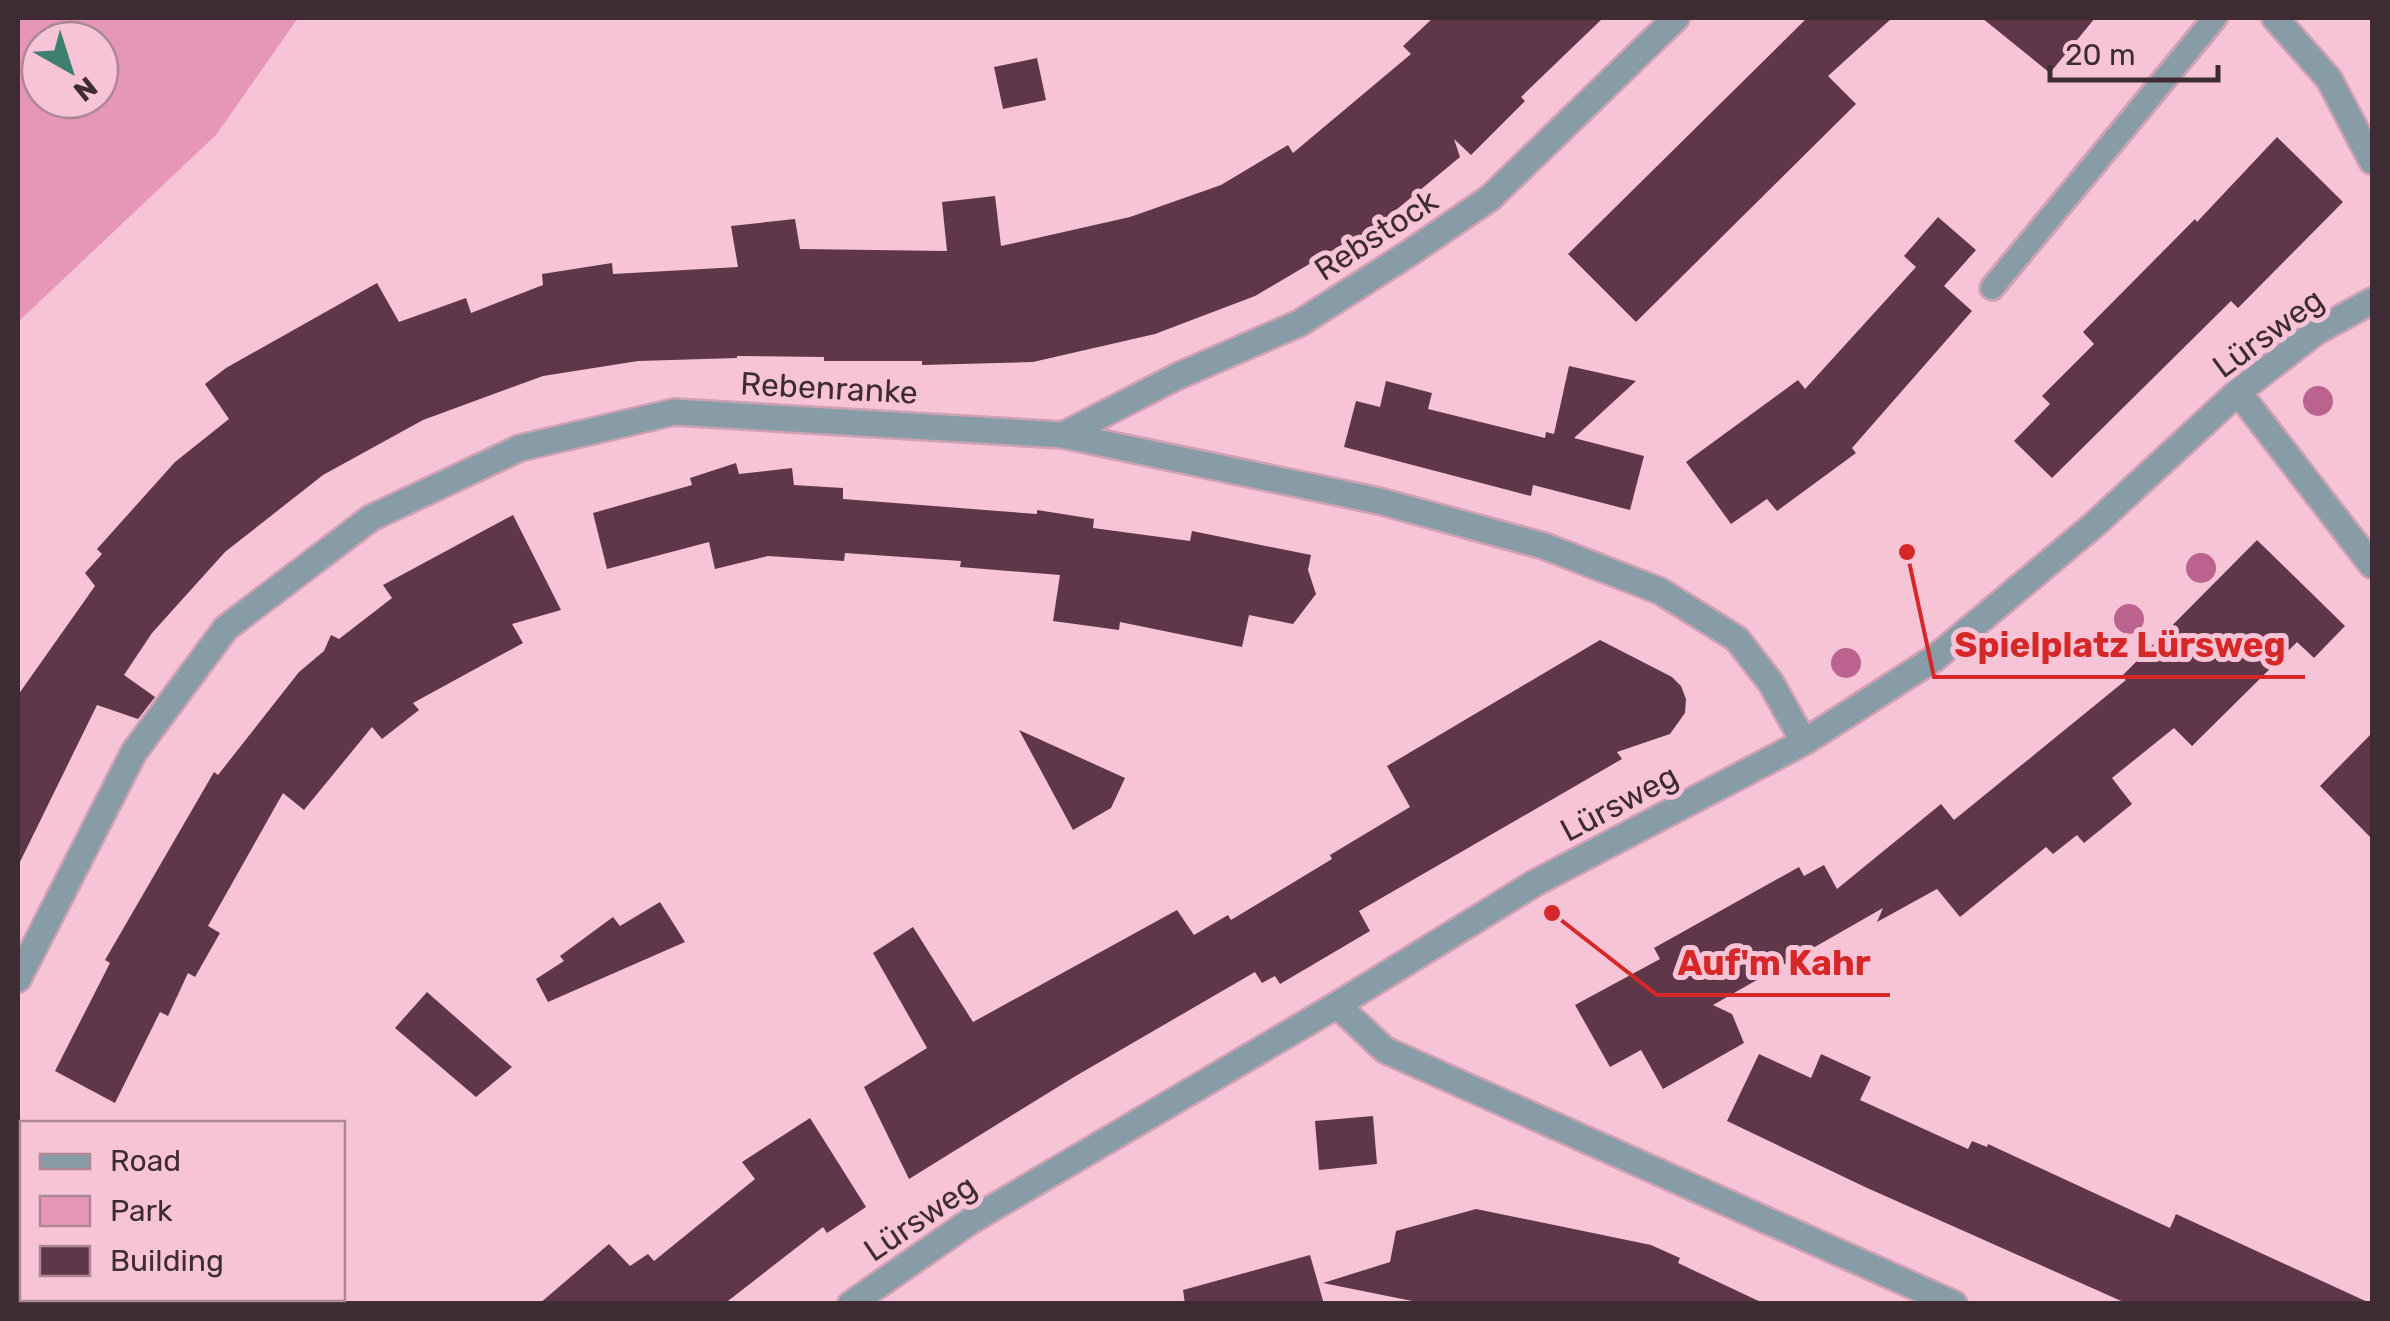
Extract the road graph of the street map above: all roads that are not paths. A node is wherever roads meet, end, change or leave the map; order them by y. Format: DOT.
graph roads {
  1 [pos="1676,18"];
  2 [pos="2215,18"];
  3 [pos="2275,18"];
  4 [pos="2372,162"];
  5 [pos="1992,288"];
  6 [pos="2372,301"];
  7 [pos="2238,392"];
  8 [pos="1063,435"];
  9 [pos="2372,565"];
  10 [pos="1804,742"];
  11 [pos="18,979"];
  12 [pos="1337,1006"];
  13 [pos="851,1304"];
  14 [pos="1954,1304"];
  1 -- 8 [label="street, Rebstock"];
  2 -- 5 [label="lane"];
  3 -- 4 [label="street"];
  6 -- 7 [label="street, Lürsweg"];
  7 -- 9 [label="street"];
  7 -- 10 [label="street, Lürsweg"];
  8 -- 10 [label="street, Rebenranke"];
  8 -- 11 [label="street, Rebenranke"];
  10 -- 12 [label="street, Lürsweg"];
  12 -- 13 [label="street, Lürsweg"];
  12 -- 14 [label="street"];
}
